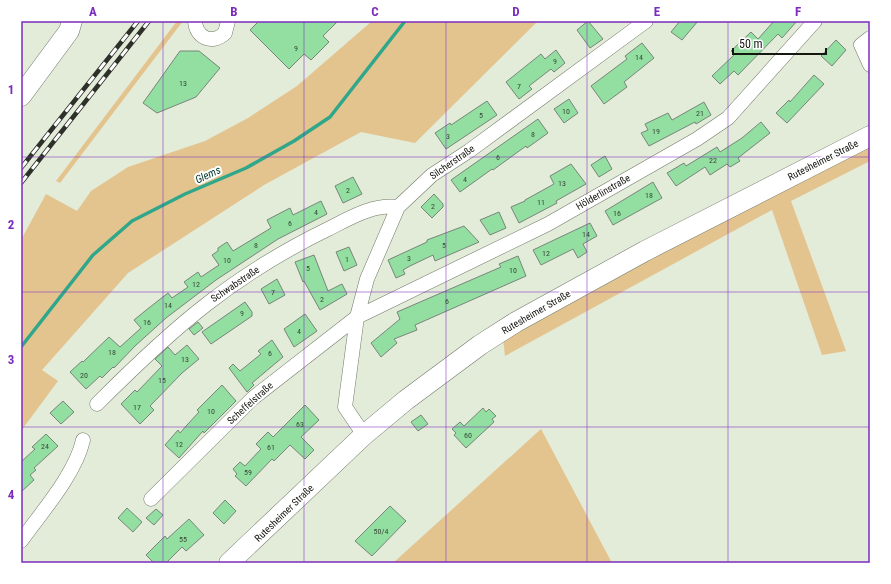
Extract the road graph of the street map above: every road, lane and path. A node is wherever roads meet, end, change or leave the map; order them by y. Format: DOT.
graph roads {
  1 [pos="72,21"];
  2 [pos="195,21"];
  3 [pos="228,21"];
  4 [pos="646,21"];
  5 [pos="815,21"];
  6 [pos="870,38"];
  7 [pos="870,65"];
  8 [pos="21,96"];
  9 [pos="870,136"];
  10 [pos="398,207"];
  11 [pos="357,316"];
  12 [pos="97,404"];
  13 [pos="364,435"];
  14 [pos="83,440"];
  15 [pos="151,499"];
  16 [pos="21,540"];
  17 [pos="246,556"];
  18 [pos="229,563"];
  1 -- 8 [label="street"];
  2 -- 3 [label="street"];
  4 -- 10 [label="street, Silcherstraße"];
  5 -- 11 [label="street, Hölderlinstraße"];
  6 -- 7 [label="street"];
  9 -- 13 [label="street, Rutesheimer Straße"];
  10 -- 11 [label="street, Silcherstraße"];
  10 -- 12 [label="street, Schwabstraße"];
  11 -- 13 [label="street, Silcherstraße"];
  11 -- 15 [label="street, Scheffelstraße"];
  13 -- 17 [label="street, Rutesheimer Straße"];
  14 -- 16 [label="street"];
  17 -- 18 [label="street, Rutesheimer Straße"];
}
